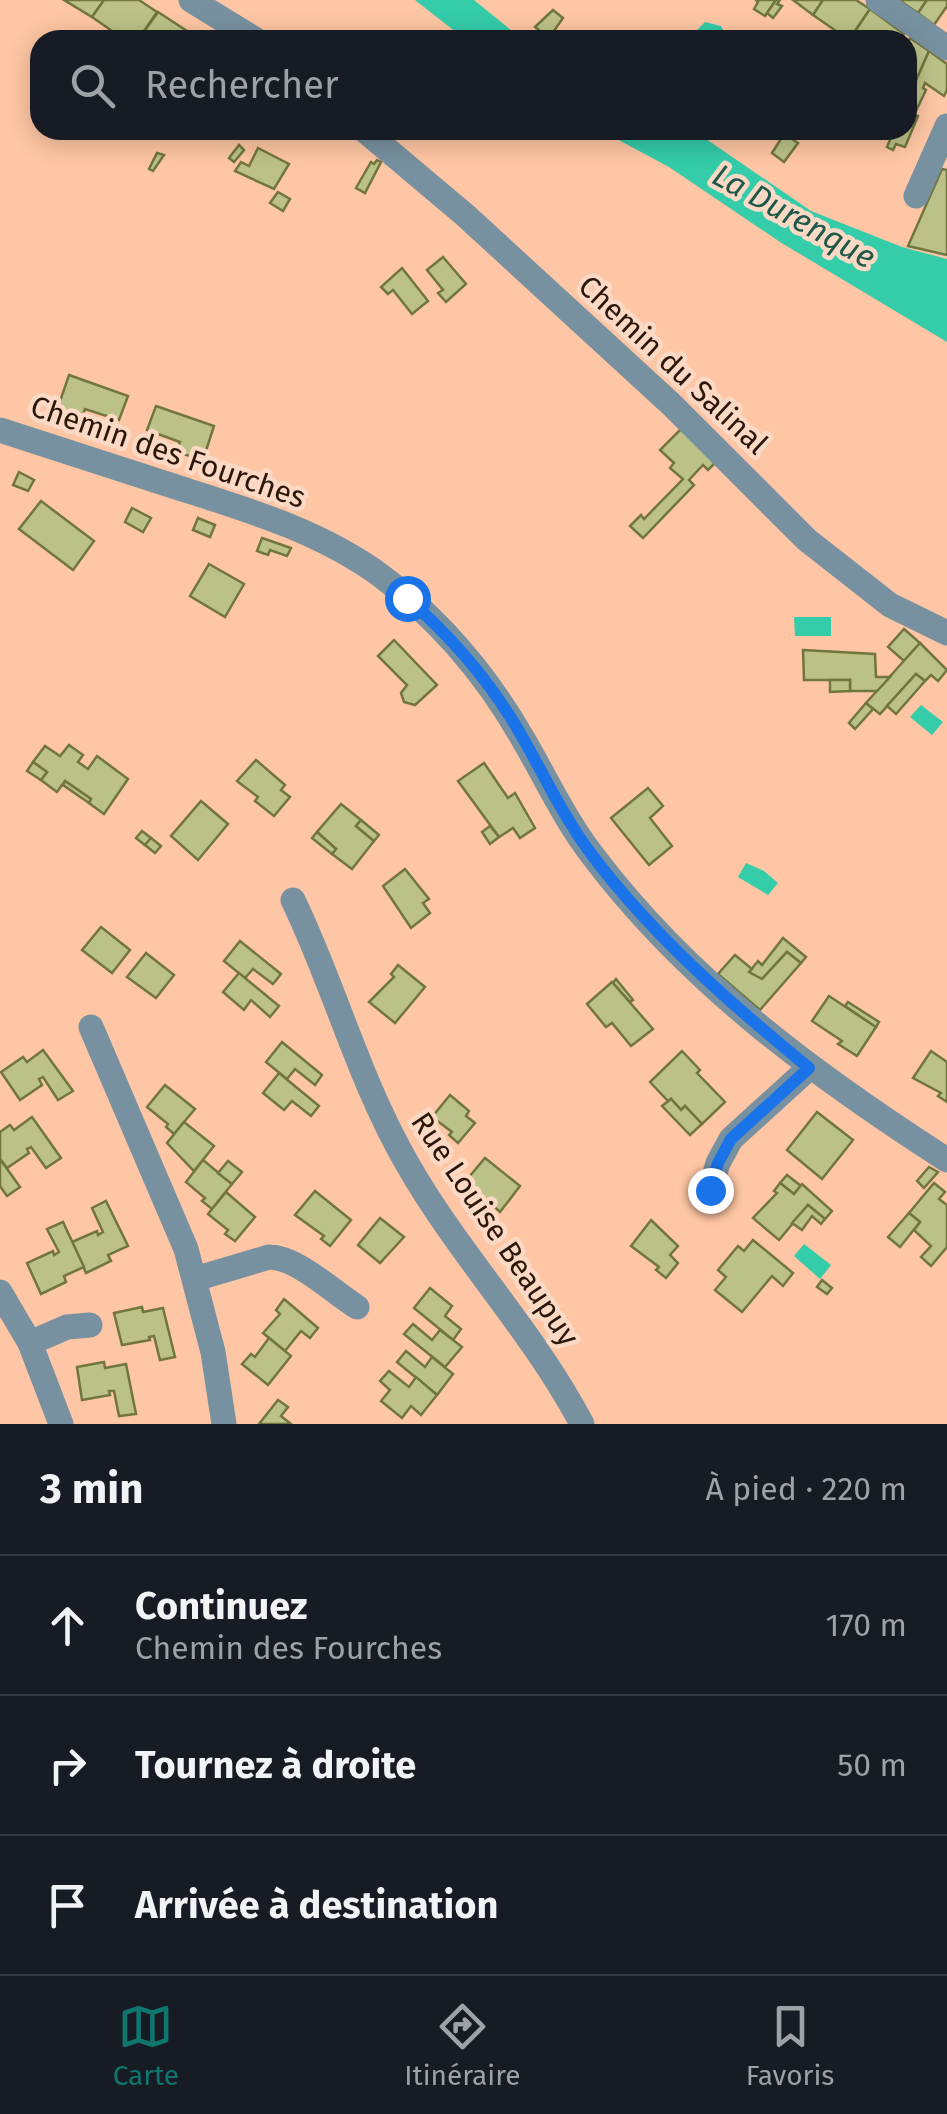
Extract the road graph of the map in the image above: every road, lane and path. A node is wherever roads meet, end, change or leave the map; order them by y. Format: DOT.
graph roads {
  1 [pos="190,0"];
  2 [pos="878,0"];
  3 [pos="240,30"];
  4 [pos="947,48"];
  5 [pos="947,126"];
  6 [pos="376,140"];
  7 [pos="916,196"];
  8 [pos="0,430"];
  9 [pos="947,633"];
  10 [pos="293,900"];
  11 [pos="91,1028"];
  12 [pos="809,1068"];
  13 [pos="947,1160"];
  14 [pos="710,1190"];
  15 [pos="195,1279"];
  16 [pos="0,1292"];
  17 [pos="357,1308"];
  18 [pos="90,1325"];
  19 [pos="30,1343"];
  20 [pos="61,1424"];
  21 [pos="224,1424"];
  22 [pos="582,1424"];
  1 -- 3 [label="street"];
  2 -- 4 [label="street"];
  5 -- 7 [label="street"];
  6 -- 9 [label="street, Chemin du Salinal"];
  8 -- 12 [label="street, Chemin des Fourches"];
  10 -- 22 [label="street, Rue Louise Beaupuy"];
  11 -- 15 [label="street"];
  12 -- 13 [label="street, Chemin des Fourches"];
  12 -- 14 [label="street"];
  15 -- 17 [label="street"];
  15 -- 21 [label="street"];
  16 -- 19 [label="street"];
  18 -- 19 [label="street"];
  19 -- 20 [label="street"];
}
